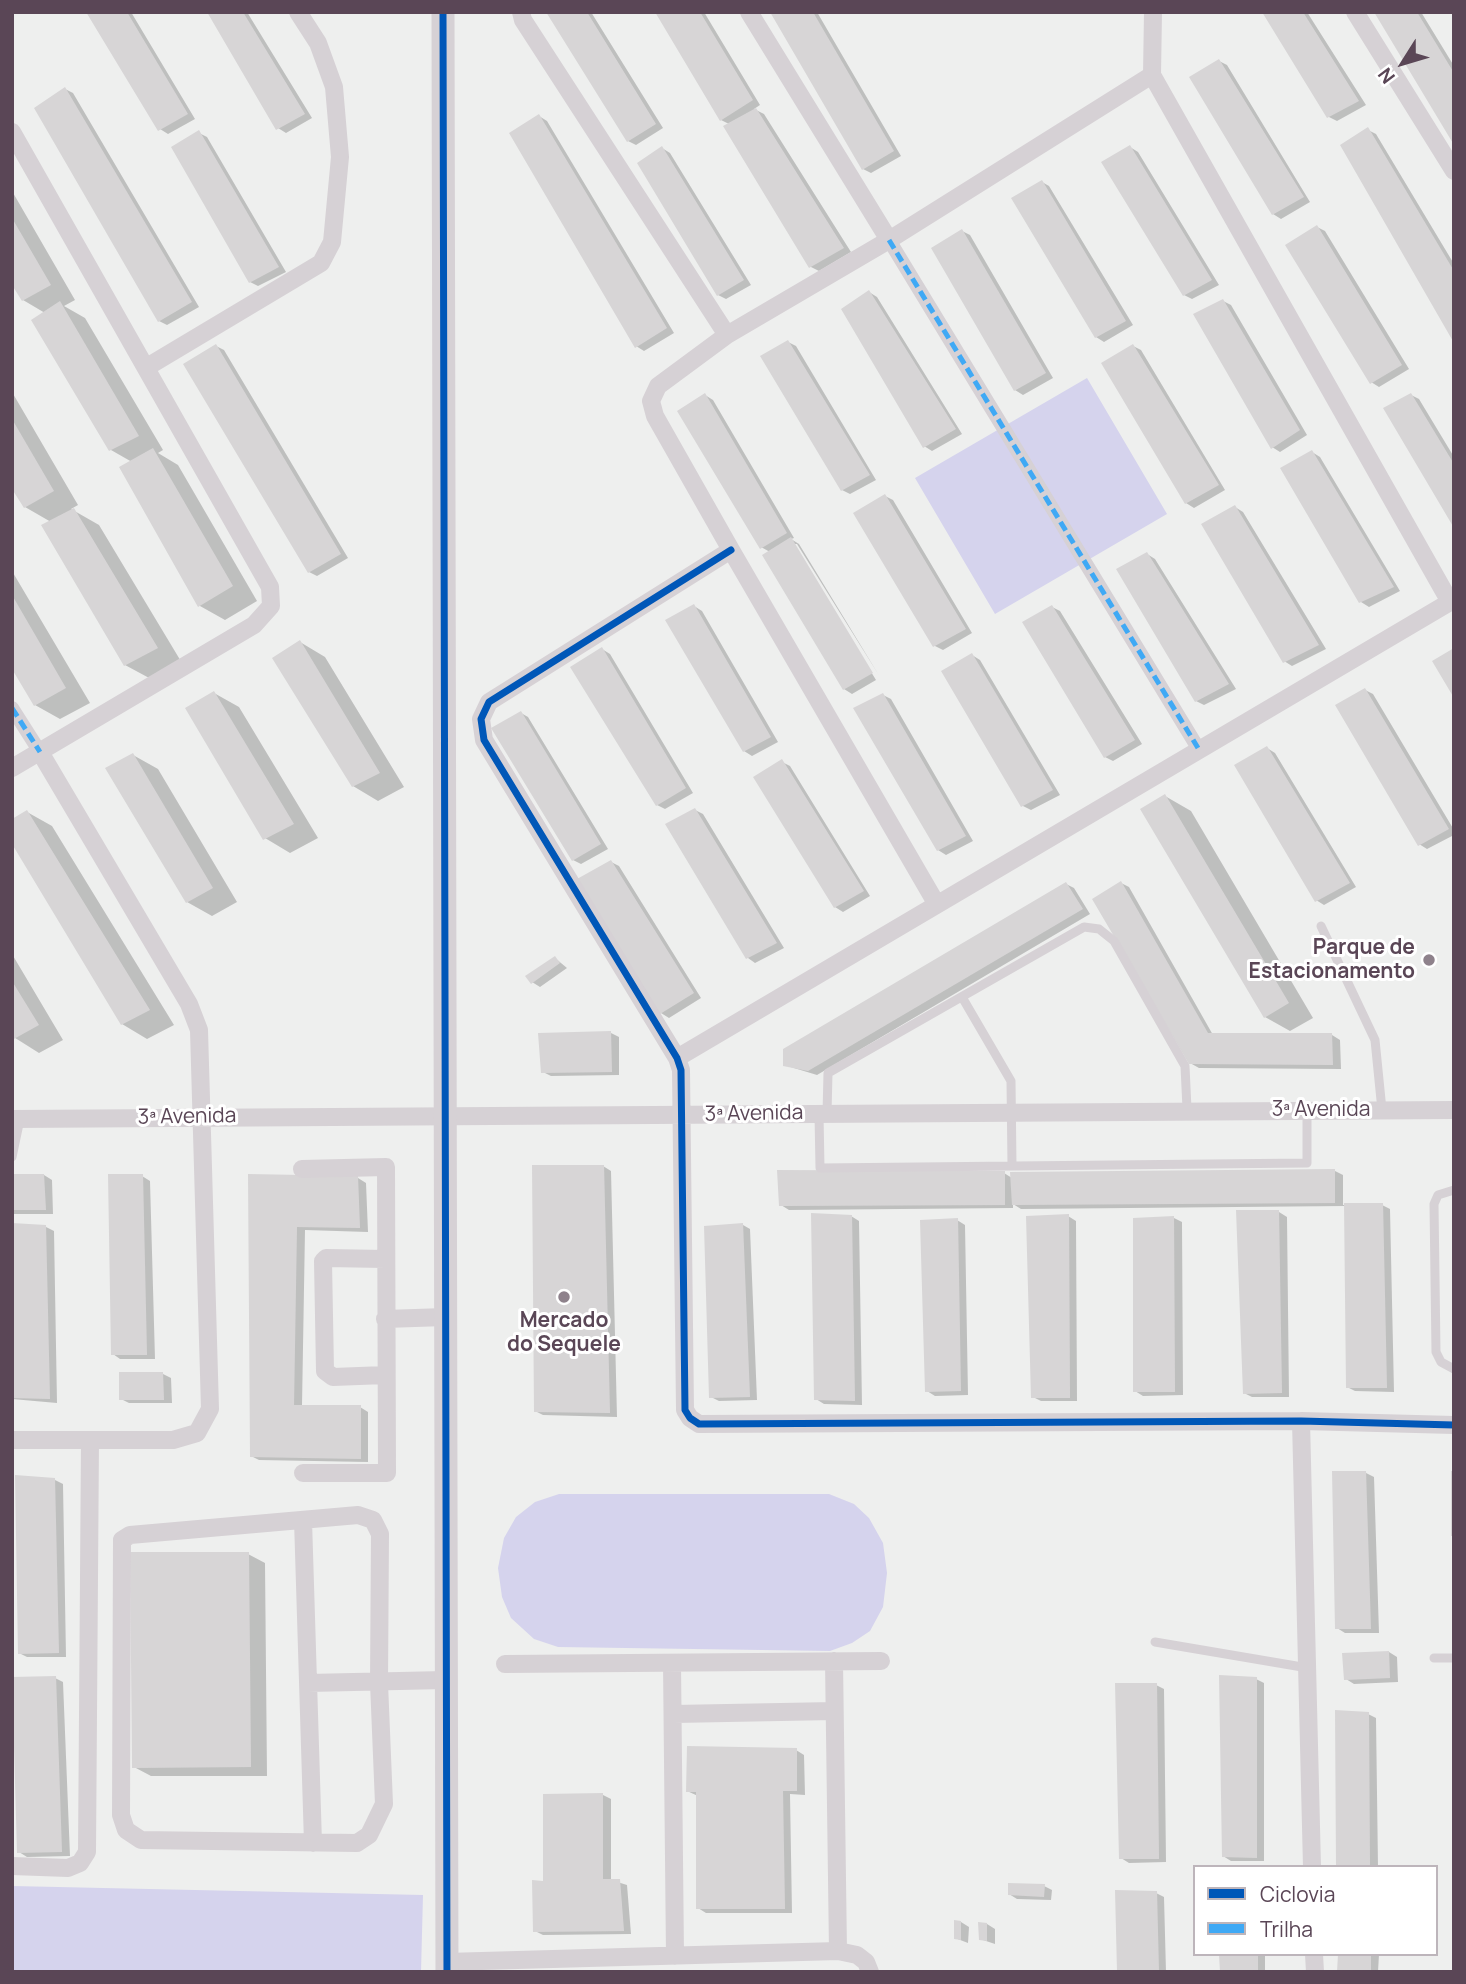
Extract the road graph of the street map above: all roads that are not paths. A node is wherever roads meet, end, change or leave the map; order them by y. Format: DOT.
graph roads {
  1 [pos="298,12"];
  2 [pos="443,12"];
  3 [pos="521,12"];
  4 [pos="749,12"];
  5 [pos="1153,12"];
  6 [pos="1355,12"];
  7 [pos="1152,75"];
  8 [pos="12,132"];
  9 [pos="1454,171"];
  10 [pos="889,240"];
  11 [pos="727,335"];
  12 [pos="147,367"];
  13 [pos="730,550"];
  14 [pos="1452,601"];
  15 [pos="12,708"];
  16 [pos="1198,748"];
  17 [pos="40,752"];
  18 [pos="12,768"];
  19 [pos="936,903"];
  20 [pos="1321,926"];
  21 [pos="962,997"];
  22 [pos="677,1058"];
  23 [pos="1188,1110"];
  24 [pos="1382,1110"];
  25 [pos="1454,1110"];
  26 [pos="1307,1111"];
  27 [pos="1011,1112"];
  28 [pos="823,1114"];
  29 [pos="446,1115"];
  30 [pos="682,1115"];
  31 [pos="201,1116"];
  32 [pos="16,1119"];
  33 [pos="12,1157"];
  34 [pos="1012,1166"];
  35 [pos="302,1169"];
  36 [pos="1454,1190"];
  37 [pos="385,1259"];
  38 [pos="445,1317"];
  39 [pos="385,1319"];
  40 [pos="1454,1369"];
  41 [pos="385,1375"];
  42 [pos="1301,1421"];
  43 [pos="1454,1425"];
  44 [pos="12,1440"];
  45 [pos="90,1440"];
  46 [pos="303,1474"];
  47 [pos="303,1520"];
  48 [pos="1155,1642"];
  49 [pos="1434,1658"];
  50 [pos="1454,1658"];
  51 [pos="834,1661"];
  52 [pos="881,1661"];
  53 [pos="672,1663"];
  54 [pos="505,1664"];
  55 [pos="1308,1668"];
  56 [pos="445,1680"];
  57 [pos="308,1683"];
  58 [pos="379,1683"];
  59 [pos="834,1711"];
  60 [pos="674,1714"];
  61 [pos="313,1843"];
  62 [pos="1312,1865"];
  63 [pos="12,1866"];
  64 [pos="838,1951"];
  65 [pos="675,1956"];
  66 [pos="524,1966"];
  67 [pos="446,1967"];
  68 [pos="870,1972"];
  1 -- 12 [label="street"];
  2 -- 29 [label="street"];
  3 -- 11 [label="street"];
  4 -- 10 [label="street"];
  5 -- 7 [label="street"];
  6 -- 9 [label="street"];
  7 -- 10 [label="street"];
  7 -- 14 [label="street"];
  8 -- 12 [label="street"];
  10 -- 11 [label="street"];
  10 -- 16 [label="street"];
  11 -- 13 [label="street"];
  12 -- 17 [label="street"];
  13 -- 19 [label="street"];
  13 -- 22 [label="street"];
  14 -- 16 [label="street"];
  15 -- 17 [label="street"];
  16 -- 19 [label="street"];
  17 -- 18 [label="street"];
  17 -- 31 [label="street"];
  19 -- 22 [label="street"];
  20 -- 24 [label="lane"];
  21 -- 23 [label="lane"];
  21 -- 27 [label="lane"];
  21 -- 28 [label="lane"];
  22 -- 30 [label="street"];
  23 -- 26 [label="street, 3ª Avenida"];
  23 -- 27 [label="street, 3ª Avenida"];
  24 -- 25 [label="street, 3ª Avenida"];
  24 -- 26 [label="street, 3ª Avenida"];
  26 -- 34 [label="lane"];
  27 -- 28 [label="street, 3ª Avenida"];
  27 -- 34 [label="lane"];
  28 -- 30 [label="street, 3ª Avenida"];
  28 -- 34 [label="lane"];
  29 -- 30 [label="street, 3ª Avenida"];
  29 -- 31 [label="street, 3ª Avenida"];
  29 -- 38 [label="street"];
  30 -- 42 [label="street"];
  31 -- 32 [label="street, 3ª Avenida"];
  31 -- 45 [label="street"];
  32 -- 33 [label="lane"];
  35 -- 37 [label="street"];
  36 -- 40 [label="lane"];
  37 -- 39 [label="street"];
  37 -- 41 [label="street"];
  38 -- 39 [label="street"];
  38 -- 56 [label="street"];
  39 -- 41 [label="street"];
  41 -- 46 [label="street"];
  42 -- 43 [label="street"];
  42 -- 55 [label="street"];
  44 -- 45 [label="street"];
  45 -- 63 [label="street"];
  47 -- 57 [label="street"];
  47 -- 58 [label="street"];
  47 -- 61 [label="street"];
  48 -- 55 [label="lane"];
  49 -- 50 [label="lane"];
  51 -- 52 [label="street"];
  51 -- 53 [label="street"];
  51 -- 59 [label="street"];
  53 -- 54 [label="street"];
  53 -- 60 [label="street"];
  55 -- 62 [label="street"];
  56 -- 58 [label="street"];
  56 -- 67 [label="street"];
  57 -- 58 [label="street"];
  57 -- 61 [label="street"];
  58 -- 61 [label="street"];
  59 -- 60 [label="street"];
  59 -- 64 [label="street"];
  60 -- 65 [label="street"];
  64 -- 65 [label="street"];
  64 -- 68 [label="street"];
  65 -- 66 [label="street"];
  66 -- 67 [label="street"];
}
